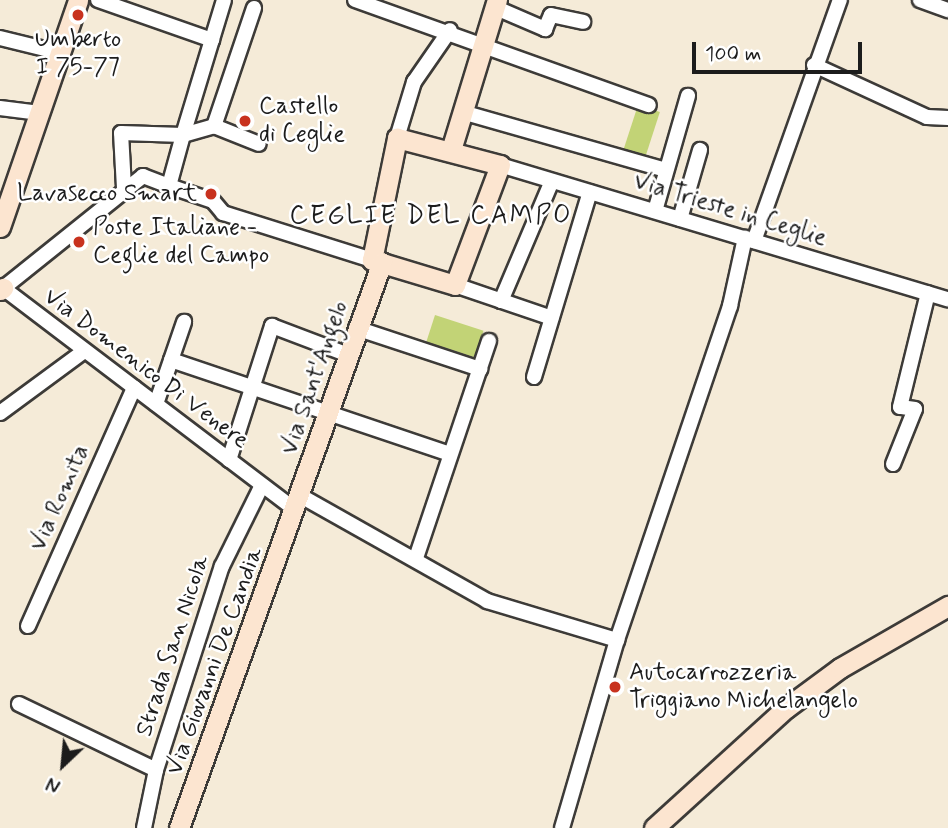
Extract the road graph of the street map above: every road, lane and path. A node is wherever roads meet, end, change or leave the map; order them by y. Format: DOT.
graph roads {
  1 [pos="78,0"];
  2 [pos="98,0"];
  3 [pos="224,0"];
  4 [pos="840,0"];
  5 [pos="920,0"];
  6 [pos="359,1"];
  7 [pos="496,4"];
  8 [pos="254,8"];
  9 [pos="948,10"];
  10 [pos="583,22"];
  11 [pos="450,30"];
  12 [pos="0,38"];
  13 [pos="212,40"];
  14 [pos="484,41"];
  15 [pos="61,53"];
  16 [pos="814,65"];
  17 [pos="688,96"];
  18 [pos="649,105"];
  19 [pos="0,108"];
  20 [pos="462,112"];
  21 [pos="40,113"];
  22 [pos="948,118"];
  23 [pos="214,126"];
  24 [pos="183,135"];
  25 [pos="397,138"];
  26 [pos="259,144"];
  27 [pos="452,150"];
  28 [pos="700,150"];
  29 [pos="500,165"];
  30 [pos="666,170"];
  31 [pos="552,181"];
  32 [pos="169,186"];
  33 [pos="124,188"];
  34 [pos="590,192"];
  35 [pos="655,211"];
  36 [pos="680,219"];
  37 [pos="0,227"];
  38 [pos="750,239"];
  39 [pos="377,261"];
  40 [pos="455,285"];
  41 [pos="1,289"];
  42 [pos="928,293"];
  43 [pos="948,299"];
  44 [pos="500,301"];
  45 [pos="552,318"];
  46 [pos="184,322"];
  47 [pos="356,328"];
  48 [pos="489,341"];
  49 [pos="85,351"];
  50 [pos="346,354"];
  51 [pos="171,360"];
  52 [pos="480,369"];
  53 [pos="534,377"];
  54 [pos="253,387"];
  55 [pos="134,388"];
  56 [pos="156,404"];
  57 [pos="328,411"];
  58 [pos="0,413"];
  59 [pos="450,454"];
  60 [pos="229,460"];
  61 [pos="893,464"];
  62 [pos="262,485"];
  63 [pos="298,503"];
  64 [pos="416,558"];
  65 [pos="948,607"];
  66 [pos="28,626"];
  67 [pos="617,640"];
  68 [pos="19,704"];
  69 [pos="156,770"];
  70 [pos="144,828"];
  71 [pos="179,828"];
  72 [pos="562,828"];
  73 [pos="654,828"];
  1 -- 15 [label="street"];
  2 -- 13 [label="street"];
  3 -- 13 [label="street"];
  4 -- 16 [label="street"];
  5 -- 9 [label="street"];
  6 -- 11 [label="street"];
  7 -- 10 [label="street"];
  7 -- 14 [label="street"];
  8 -- 23 [label="street"];
  11 -- 14 [label="street"];
  11 -- 25 [label="street"];
  12 -- 15 [label="street"];
  13 -- 24 [label="street"];
  14 -- 18 [label="street"];
  14 -- 20 [label="street"];
  15 -- 21 [label="street"];
  16 -- 22 [label="street"];
  16 -- 38 [label="street"];
  17 -- 30 [label="street"];
  19 -- 21 [label="street"];
  20 -- 27 [label="street"];
  20 -- 30 [label="street"];
  21 -- 37 [label="street"];
  23 -- 24 [label="street"];
  23 -- 26 [label="street"];
  24 -- 32 [label="street"];
  24 -- 33 [label="street"];
  25 -- 27 [label="street"];
  25 -- 39 [label="street, Via Sant'Angelo"];
  27 -- 29 [label="street"];
  28 -- 36 [label="street"];
  29 -- 31 [label="street, Via Trieste in Ceglie"];
  29 -- 40 [label="street"];
  30 -- 35 [label="street"];
  31 -- 34 [label="street, Via Trieste in Ceglie"];
  31 -- 44 [label="street"];
  32 -- 33 [label="street"];
  32 -- 39 [label="street"];
  33 -- 41 [label="street"];
  34 -- 35 [label="street, Via Trieste in Ceglie"];
  34 -- 45 [label="street"];
  35 -- 36 [label="street, Via Trieste in Ceglie"];
  36 -- 38 [label="street, Via Trieste in Ceglie"];
  38 -- 42 [label="street, Via Trieste in Ceglie"];
  38 -- 67 [label="street"];
  39 -- 40 [label="street"];
  39 -- 47 [label="street, Via Sant'Angelo"];
  40 -- 44 [label="street"];
  41 -- 49 [label="street, Via Domenico Di Venere"];
  42 -- 43 [label="street, Via Trieste in Ceglie"];
  42 -- 61 [label="street"];
  44 -- 45 [label="street"];
  45 -- 53 [label="street"];
  46 -- 51 [label="street"];
  47 -- 50 [label="street, Via Sant'Angelo"];
  47 -- 52 [label="street"];
  48 -- 52 [label="street"];
  49 -- 55 [label="street, Via Domenico Di Venere"];
  49 -- 58 [label="street"];
  50 -- 54 [label="street"];
  50 -- 57 [label="street, Via Sant'Angelo"];
  51 -- 54 [label="street"];
  51 -- 56 [label="street"];
  52 -- 59 [label="street"];
  54 -- 57 [label="street"];
  54 -- 60 [label="street"];
  55 -- 56 [label="street, Via Domenico Di Venere"];
  55 -- 66 [label="street, Via Romita"];
  56 -- 60 [label="street, Via Domenico Di Venere"];
  57 -- 59 [label="street"];
  57 -- 63 [label="street, Via Sant'Angelo"];
  59 -- 64 [label="street"];
  60 -- 62 [label="street, Via Domenico Di Venere"];
  62 -- 63 [label="street, Via Domenico Di Venere"];
  62 -- 69 [label="street, Strada San Nicola"];
  63 -- 64 [label="street, Via Domenico Di Venere"];
  63 -- 71 [label="street, Via Giovanni De Candia"];
  64 -- 67 [label="street, Via Domenico Di Venere"];
  65 -- 73 [label="street"];
  67 -- 72 [label="street"];
  68 -- 69 [label="street"];
  69 -- 70 [label="street, Strada San Nicola"];
}
